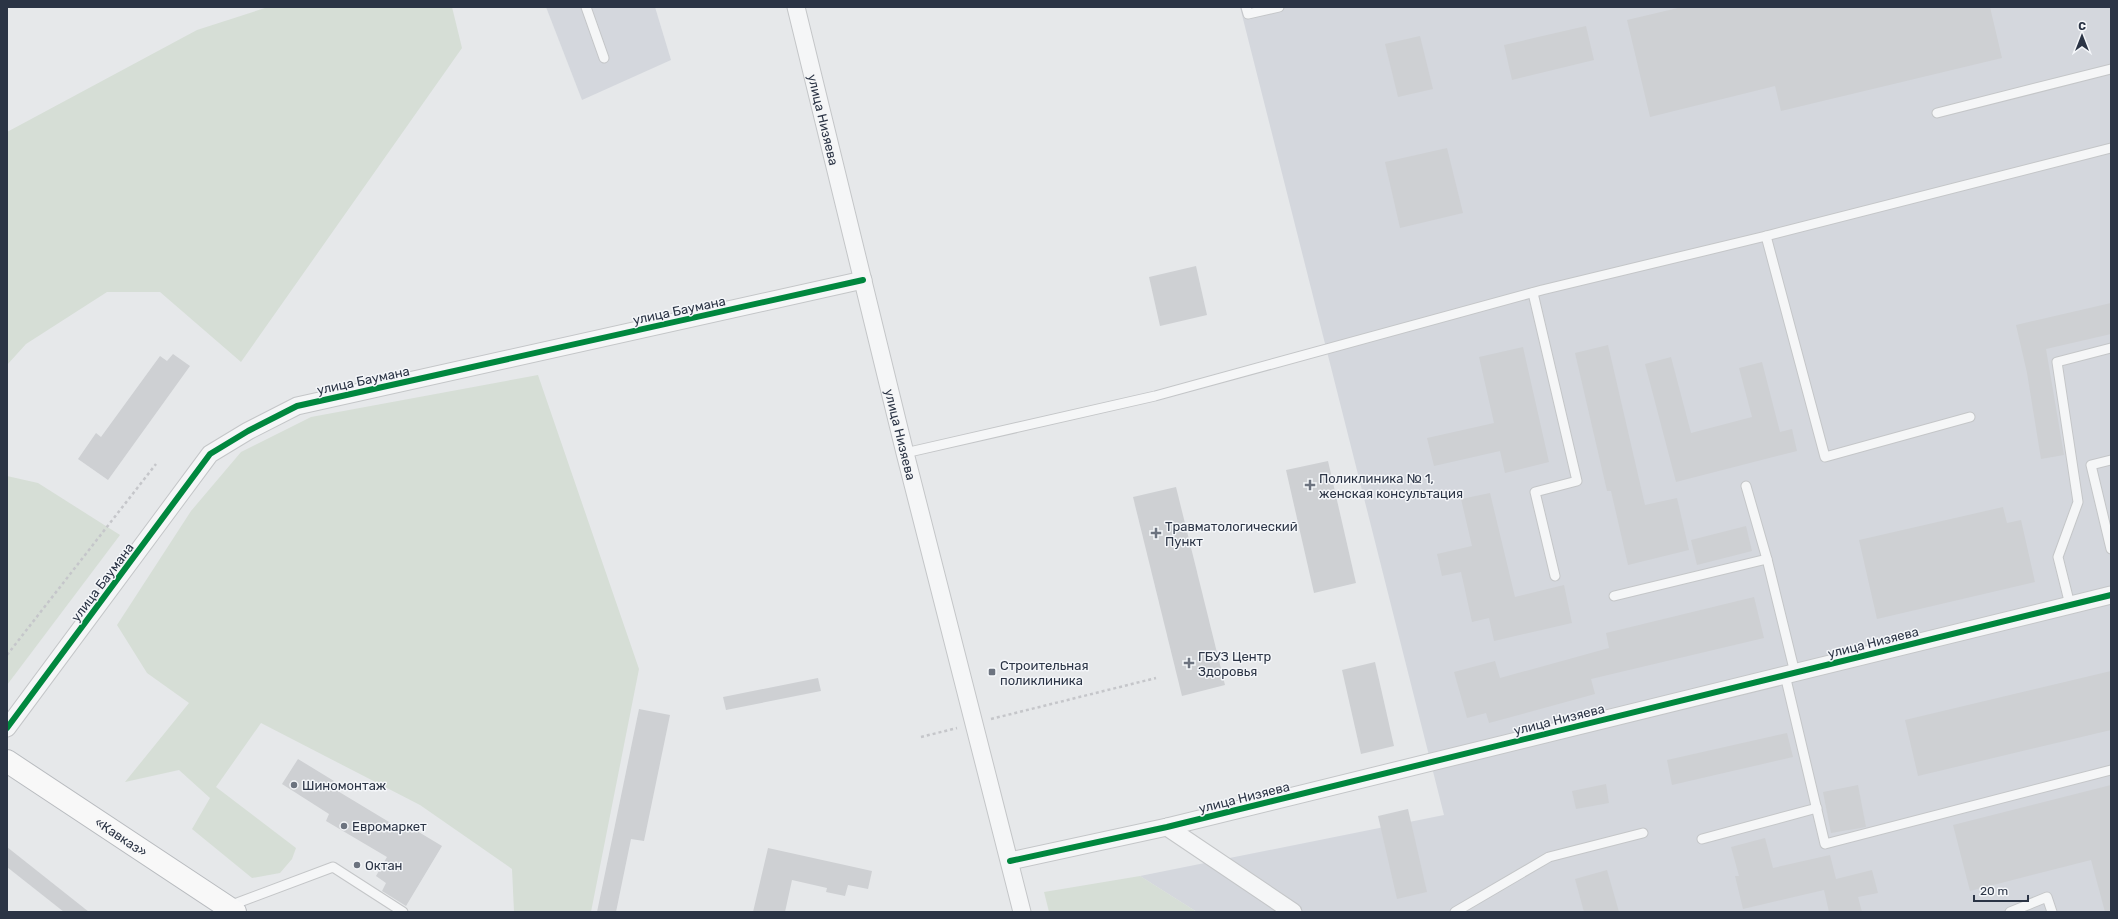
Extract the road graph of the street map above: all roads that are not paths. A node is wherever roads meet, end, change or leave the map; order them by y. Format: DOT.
graph roads {
  1 [pos="586,7"];
  2 [pos="796,7"];
  3 [pos="1246,7"];
  4 [pos="1279,7"];
  5 [pos="604,58"];
  6 [pos="2111,69"];
  7 [pos="1937,113"];
  8 [pos="2111,148"];
  9 [pos="1766,236"];
  10 [pos="863,280"];
  11 [pos="1533,293"];
  12 [pos="2111,348"];
  13 [pos="1970,417"];
  14 [pos="905,453"];
  15 [pos="2111,460"];
  16 [pos="1746,486"];
  17 [pos="2111,549"];
  18 [pos="1767,558"];
  19 [pos="1555,576"];
  20 [pos="2111,595"];
  21 [pos="1614,596"];
  22 [pos="2070,605"];
  23 [pos="1790,674"];
  24 [pos="7,728"];
  25 [pos="7,761"];
  26 [pos="2111,770"];
  27 [pos="1817,808"];
  28 [pos="1168,827"];
  29 [pos="1643,833"];
  30 [pos="1702,839"];
  31 [pos="1010,861"];
  32 [pos="231,909"];
  33 [pos="403,912"];
  34 [pos="1022,912"];
  35 [pos="1293,912"];
  36 [pos="1455,912"];
  37 [pos="2010,912"];
  38 [pos="2052,912"];
  1 -- 5 [label="lane"];
  2 -- 10 [label="street, улица Низяева"];
  3 -- 4 [label="lane"];
  6 -- 7 [label="lane"];
  8 -- 9 [label="lane"];
  9 -- 11 [label="lane"];
  9 -- 13 [label="lane"];
  10 -- 14 [label="street, улица Низяева"];
  10 -- 24 [label="street, улица Баумана"];
  11 -- 14 [label="lane"];
  11 -- 19 [label="lane"];
  12 -- 22 [label="lane"];
  14 -- 31 [label="street, улица Низяева"];
  15 -- 17 [label="lane"];
  16 -- 18 [label="lane"];
  18 -- 21 [label="lane"];
  18 -- 23 [label="lane"];
  20 -- 22 [label="street, улица Низяева"];
  22 -- 23 [label="street, улица Низяева"];
  23 -- 27 [label="lane"];
  23 -- 28 [label="street, улица Низяева"];
  25 -- 32 [label="highway, «Кавказ»"];
  26 -- 27 [label="lane"];
  27 -- 30 [label="lane"];
  28 -- 31 [label="street, улица Низяева"];
  28 -- 35 [label="street"];
  29 -- 36 [label="lane"];
  31 -- 34 [label="street, улица Низяева"];
  32 -- 33 [label="lane"];
  37 -- 38 [label="lane"];
}
